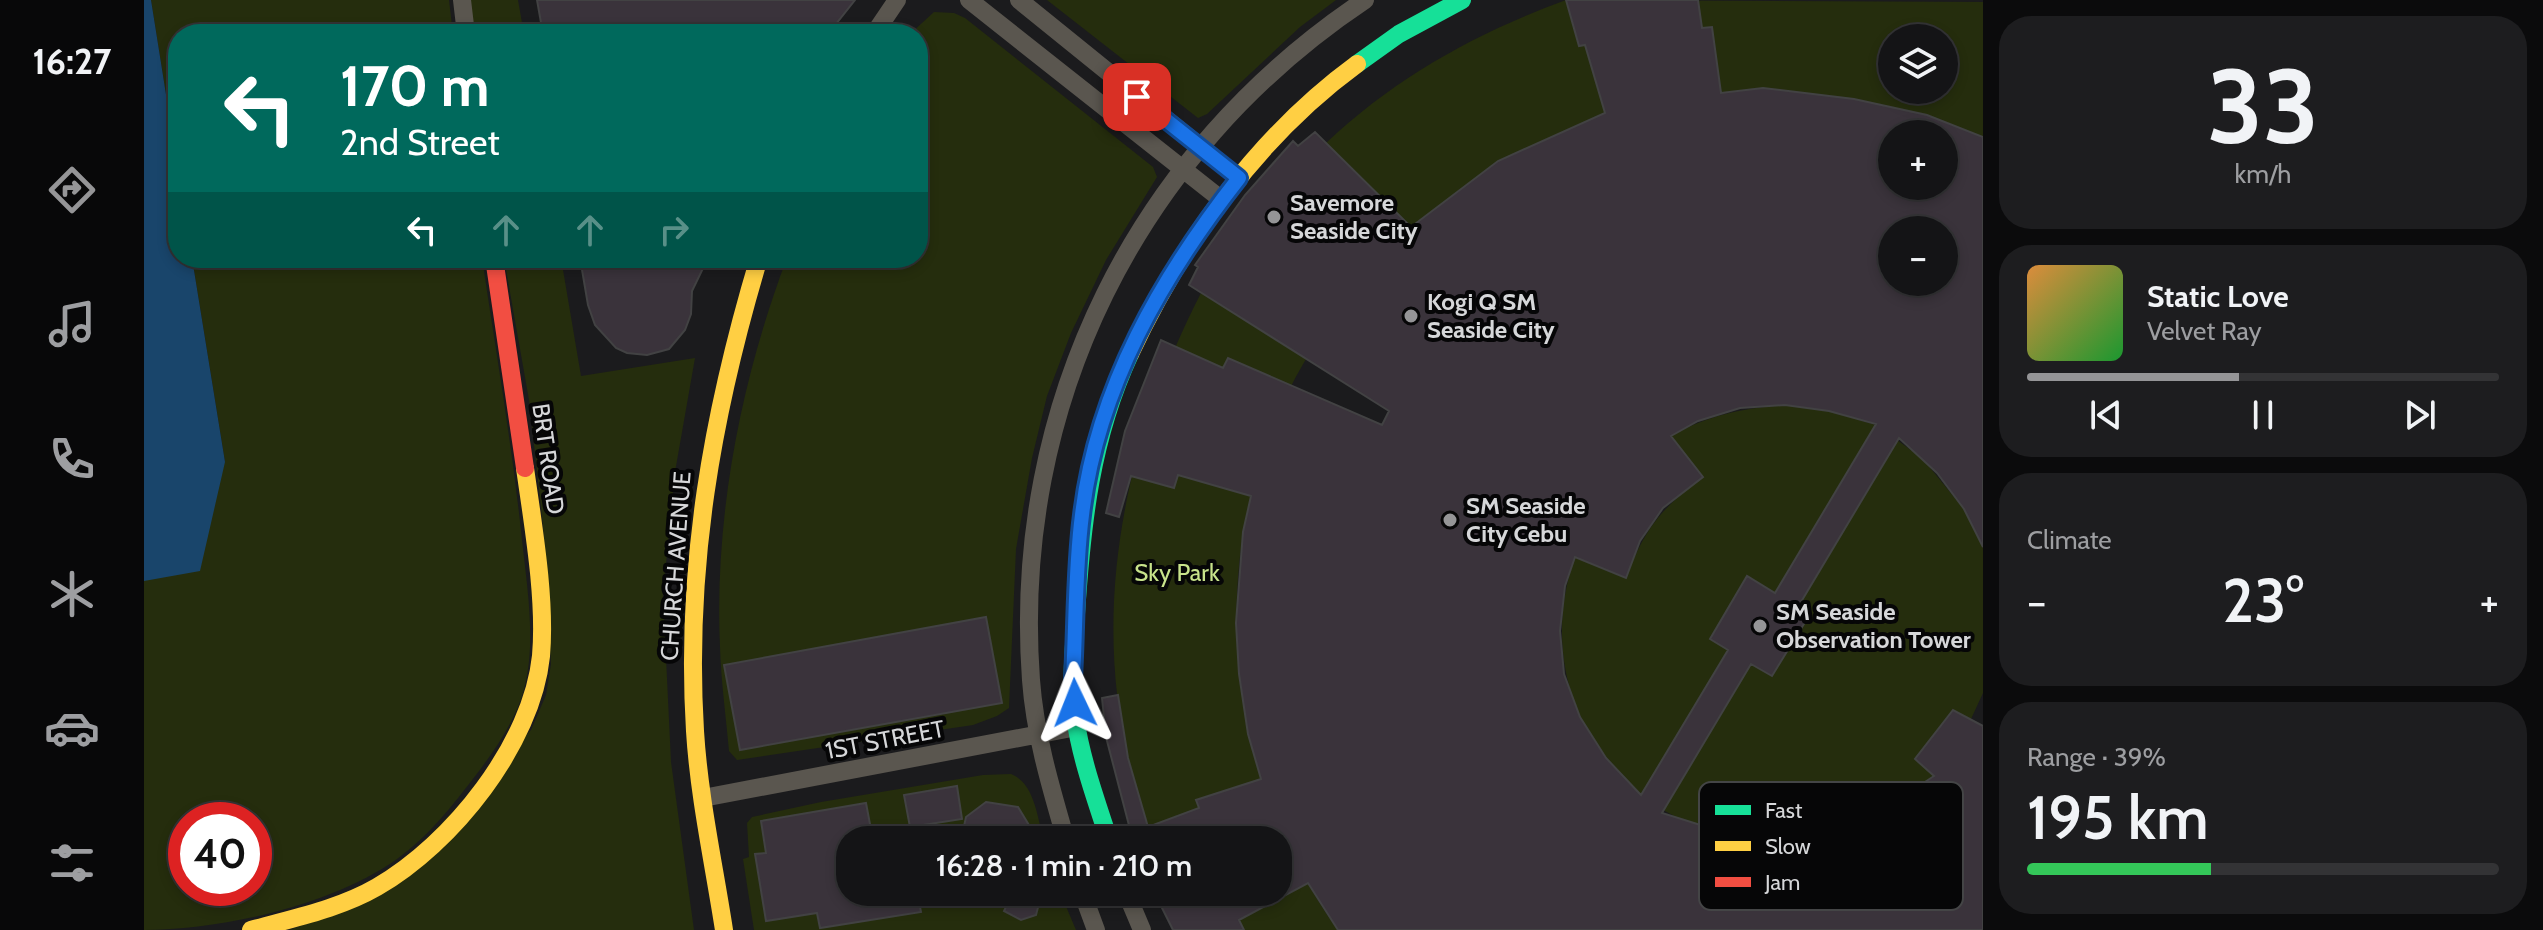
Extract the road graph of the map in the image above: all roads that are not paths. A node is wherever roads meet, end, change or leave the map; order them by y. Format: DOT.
graph roads {
  1 [pos="462,0"];
  2 [pos="897,0"];
  3 [pos="969,0"];
  4 [pos="1019,0"];
  5 [pos="1365,0"];
  6 [pos="1462,0"];
  7 [pos="465,24"];
  8 [pos="881,24"];
  9 [pos="1200,147"];
  10 [pos="1182,169"];
  11 [pos="1239,178"];
  12 [pos="1222,200"];
  13 [pos="496,268"];
  14 [pos="756,268"];
  15 [pos="1077,727"];
  16 [pos="1039,736"];
  17 [pos="703,798"];
  18 [pos="1062,826"];
  19 [pos="1105,826"];
  20 [pos="1087,906"];
  21 [pos="1132,906"];
  22 [pos="251,930"];
  23 [pos="724,930"];
  24 [pos="1096,930"];
  25 [pos="1142,930"];
  1 -- 7 [label="street"];
  2 -- 8 [label="street"];
  3 -- 10 [label="street"];
  4 -- 9 [label="street"];
  5 -- 9 [label="street"];
  6 -- 11 [label="street"];
  9 -- 10 [label="street"];
  9 -- 11 [label="street"];
  10 -- 12 [label="street"];
  10 -- 16 [label="street"];
  11 -- 12 [label="street"];
  12 -- 15 [label="street"];
  13 -- 22 [label="street, BRT ROAD"];
  14 -- 17 [label="street, CHURCH AVENUE"];
  15 -- 16 [label="street, 1ST STREET"];
  15 -- 19 [label="street"];
  16 -- 17 [label="street, 1ST STREET"];
  16 -- 18 [label="street"];
  17 -- 23 [label="street, CHURCH AVENUE"];
  20 -- 24 [label="street"];
  21 -- 25 [label="street"];
}
